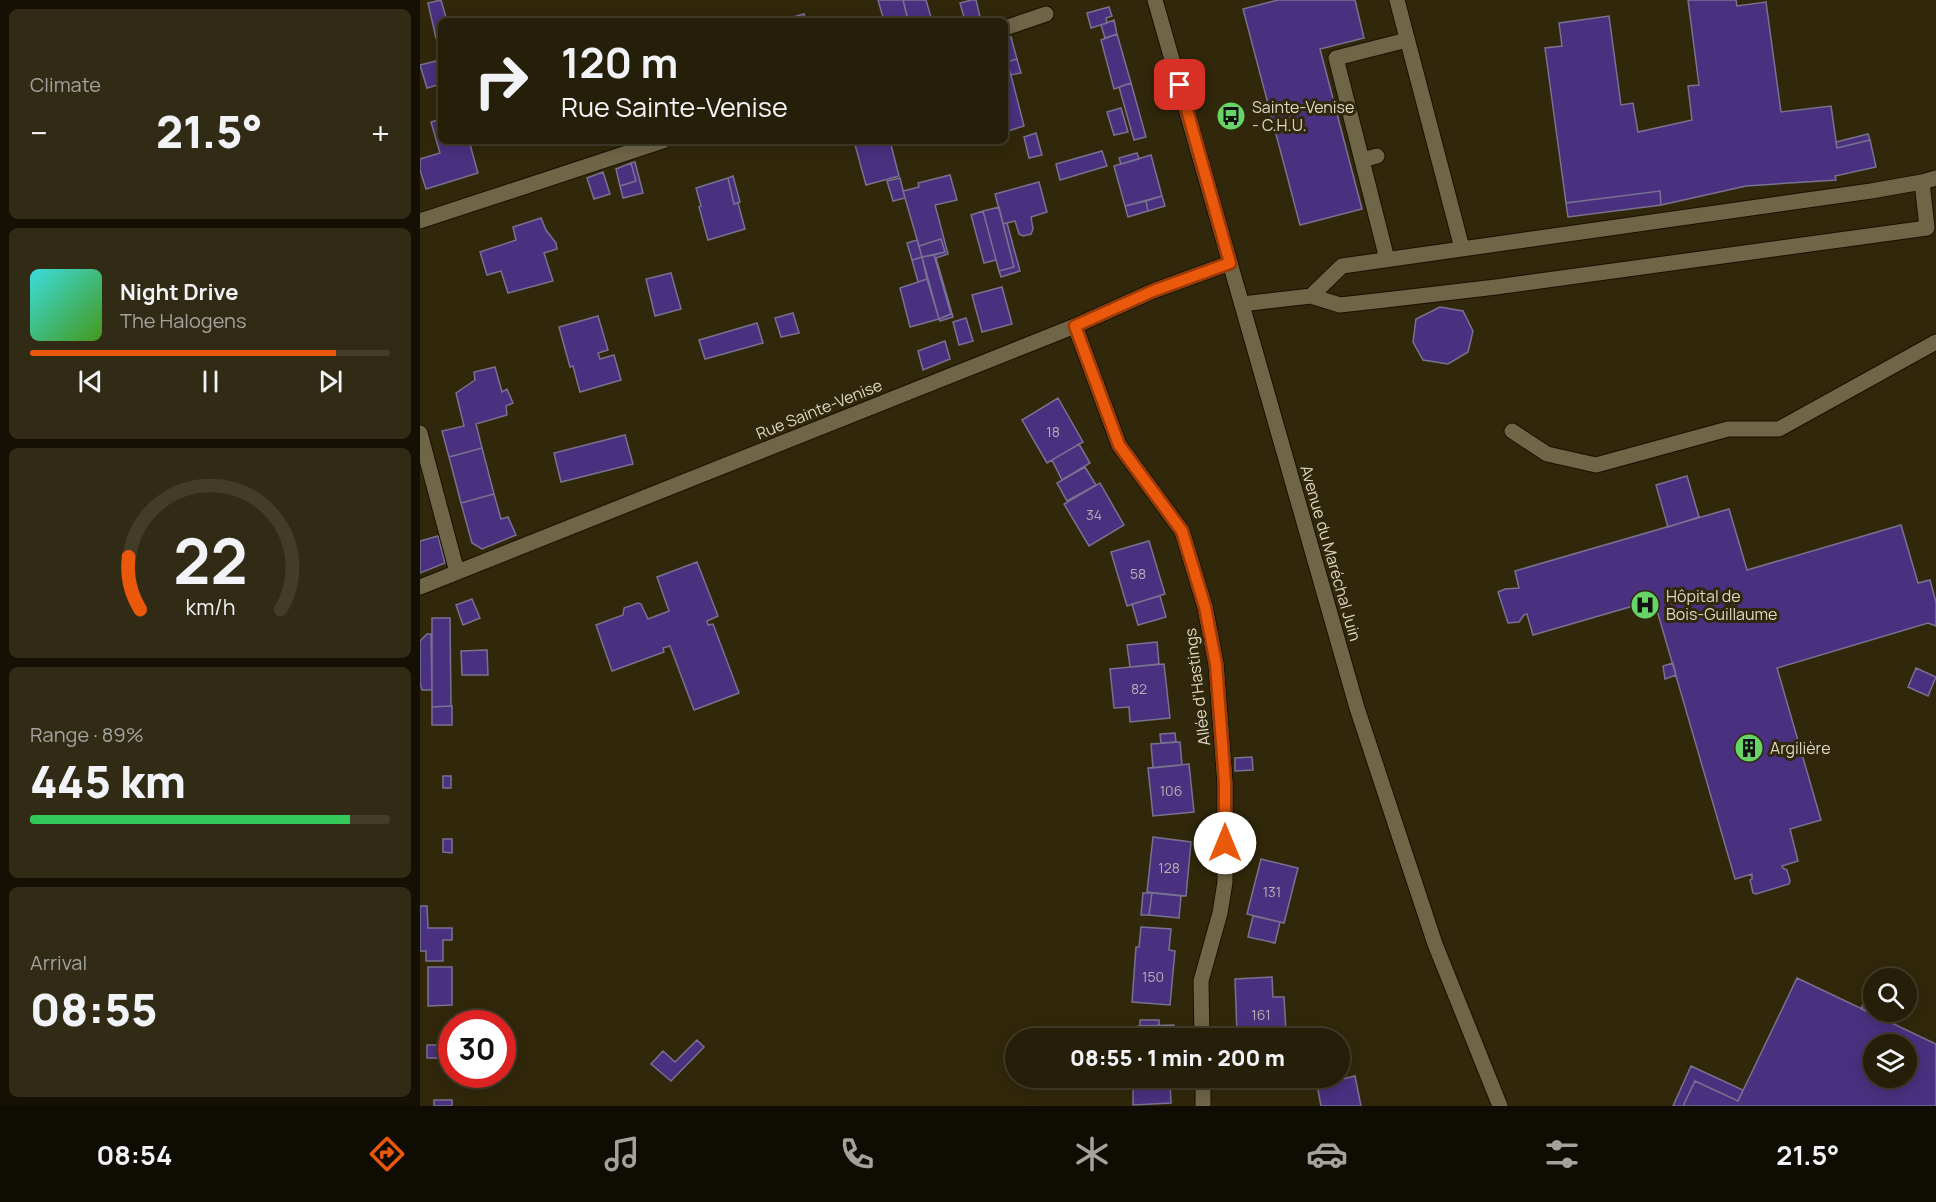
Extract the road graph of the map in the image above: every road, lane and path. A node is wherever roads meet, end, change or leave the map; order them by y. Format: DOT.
graph roads {
  1 [pos="1155,0"];
  2 [pos="1397,0"];
  3 [pos="1046,14"];
  4 [pos="1008,27"];
  5 [pos="1407,40"];
  6 [pos="654,144"];
  7 [pos="1929,180"];
  8 [pos="420,221"];
  9 [pos="1462,248"];
  10 [pos="1387,259"];
  11 [pos="1230,263"];
  12 [pos="1311,296"];
  13 [pos="1242,304"];
  14 [pos="1075,326"];
  15 [pos="1936,342"];
  16 [pos="1512,431"];
  17 [pos="420,433"];
  18 [pos="457,572"];
  19 [pos="420,587"];
  20 [pos="1202,1028"];
  21 [pos="1203,1088"];
  22 [pos="1203,1106"];
  23 [pos="1500,1106"];
  1 -- 11 [label="street, Avenue du Maréchal Juin"];
  2 -- 5 [label="street"];
  3 -- 4 [label="street"];
  5 -- 9 [label="street"];
  5 -- 10 [label="street"];
  6 -- 8 [label="street"];
  7 -- 9 [label="street"];
  7 -- 12 [label="street"];
  9 -- 10 [label="street"];
  10 -- 12 [label="street"];
  11 -- 13 [label="street, Avenue du Maréchal Juin"];
  11 -- 14 [label="street, Rue Sainte-Venise"];
  12 -- 13 [label="street"];
  13 -- 23 [label="street, Avenue du Maréchal Juin"];
  14 -- 18 [label="street, Rue Sainte-Venise"];
  14 -- 20 [label="street, Allée d'Hastings"];
  15 -- 16 [label="street"];
  17 -- 18 [label="street"];
  18 -- 19 [label="street, Rue Sainte-Venise"];
  21 -- 22 [label="street"];
}
